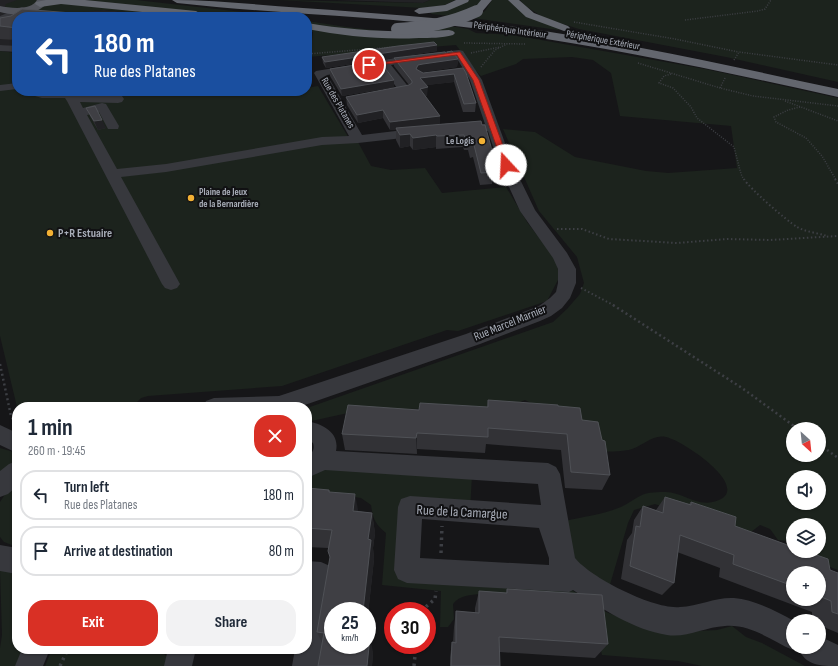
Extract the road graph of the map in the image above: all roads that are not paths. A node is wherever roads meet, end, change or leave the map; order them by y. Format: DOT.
graph roads {
  1 [pos="10,0"];
  2 [pos="167,0"];
  3 [pos="177,0"];
  4 [pos="221,0"];
  5 [pos="464,0"];
  6 [pos="487,0"];
  7 [pos="513,0"];
  8 [pos="41,2"];
  9 [pos="307,7"];
  10 [pos="12,12"];
  11 [pos="25,12"];
  12 [pos="185,12"];
  13 [pos="265,12"];
  14 [pos="0,13"];
  15 [pos="312,18"];
  16 [pos="312,27"];
  17 [pos="619,45"];
  18 [pos="0,48"];
  19 [pos="12,49"];
  20 [pos="384,62"];
  21 [pos="320,72"];
  22 [pos="454,72"];
  23 [pos="312,73"];
  24 [pos="472,73"];
  25 [pos="12,87"];
  26 [pos="0,88"];
  27 [pos="838,88"];
  28 [pos="838,93"];
  29 [pos="371,96"];
  30 [pos="72,98"];
  31 [pos="118,99"];
  32 [pos="350,100"];
  33 [pos="337,102"];
  34 [pos="80,113"];
  35 [pos="492,127"];
  36 [pos="447,129"];
  37 [pos="432,130"];
  38 [pos="90,132"];
  39 [pos="358,139"];
  40 [pos="113,174"];
  41 [pos="171,284"];
  42 [pos="288,402"];
  43 [pos="312,430"];
  44 [pos="0,435"];
  45 [pos="12,441"];
  46 [pos="314,464"];
  47 [pos="12,475"];
  48 [pos="0,486"];
  49 [pos="0,558"];
  50 [pos="562,558"];
  51 [pos="12,560"];
  52 [pos="312,574"];
  53 [pos="312,630"];
  54 [pos="786,632"];
  55 [pos="34,654"];
  56 [pos="181,654"];
  57 [pos="308,654"];
  58 [pos="824,654"];
  59 [pos="838,662"];
  60 [pos="29,666"];
  61 [pos="178,666"];
  62 [pos="306,666"];
  1 -- 14 [label="main road"];
  2 -- 13 [label="highway, bridge"];
  3 -- 17 [label="highway, Périphérique Intérieur"];
  4 -- 9 [label="highway, Périphérique Extérieur"];
  5 -- 9 [label="highway"];
  6 -- 15 [label="highway, bridge"];
  7 -- 17 [label="highway"];
  8 -- 11 [label="main road"];
  8 -- 12 [label="highway"];
  9 -- 17 [label="highway, Périphérique Extérieur"];
  10 -- 14 [label="main road"];
  16 -- 17 [label="highway"];
  17 -- 27 [label="highway, Périphérique Extérieur"];
  17 -- 28 [label="highway, Périphérique Intérieur"];
  18 -- 19 [label="street"];
  20 -- 21 [label="street, Rue des Platanes"];
  20 -- 24 [label="street, Rue des Platanes"];
  20 -- 29 [label="street"];
  21 -- 23 [label="street"];
  21 -- 33 [label="street, Rue des Platanes"];
  22 -- 24 [label="street"];
  24 -- 35 [label="street"];
  25 -- 26 [label="street"];
  30 -- 31 [label="street"];
  30 -- 34 [label="street"];
  32 -- 33 [label="street"];
  33 -- 39 [label="street, Rue des Platanes"];
  34 -- 38 [label="street"];
  34 -- 38 [label="street"];
  35 -- 36 [label="street"];
  35 -- 42 [label="street, Rue Marcel Marnier"];
  37 -- 39 [label="street, Rue des Platanes"];
  38 -- 40 [label="street"];
  39 -- 40 [label="street"];
  40 -- 41 [label="street"];
  43 -- 46 [label="street"];
  44 -- 45 [label="street"];
  46 -- 50 [label="street, Rue de la Camargue"];
  47 -- 48 [label="street"];
  49 -- 51 [label="street"];
  50 -- 50 [label="street, Rue de la Camargue"];
  50 -- 54 [label="street, Rue de la Camargue"];
  52 -- 53 [label="street"];
  55 -- 60 [label="street"];
  56 -- 61 [label="street"];
  57 -- 62 [label="street"];
  58 -- 59 [label="street"];
}
